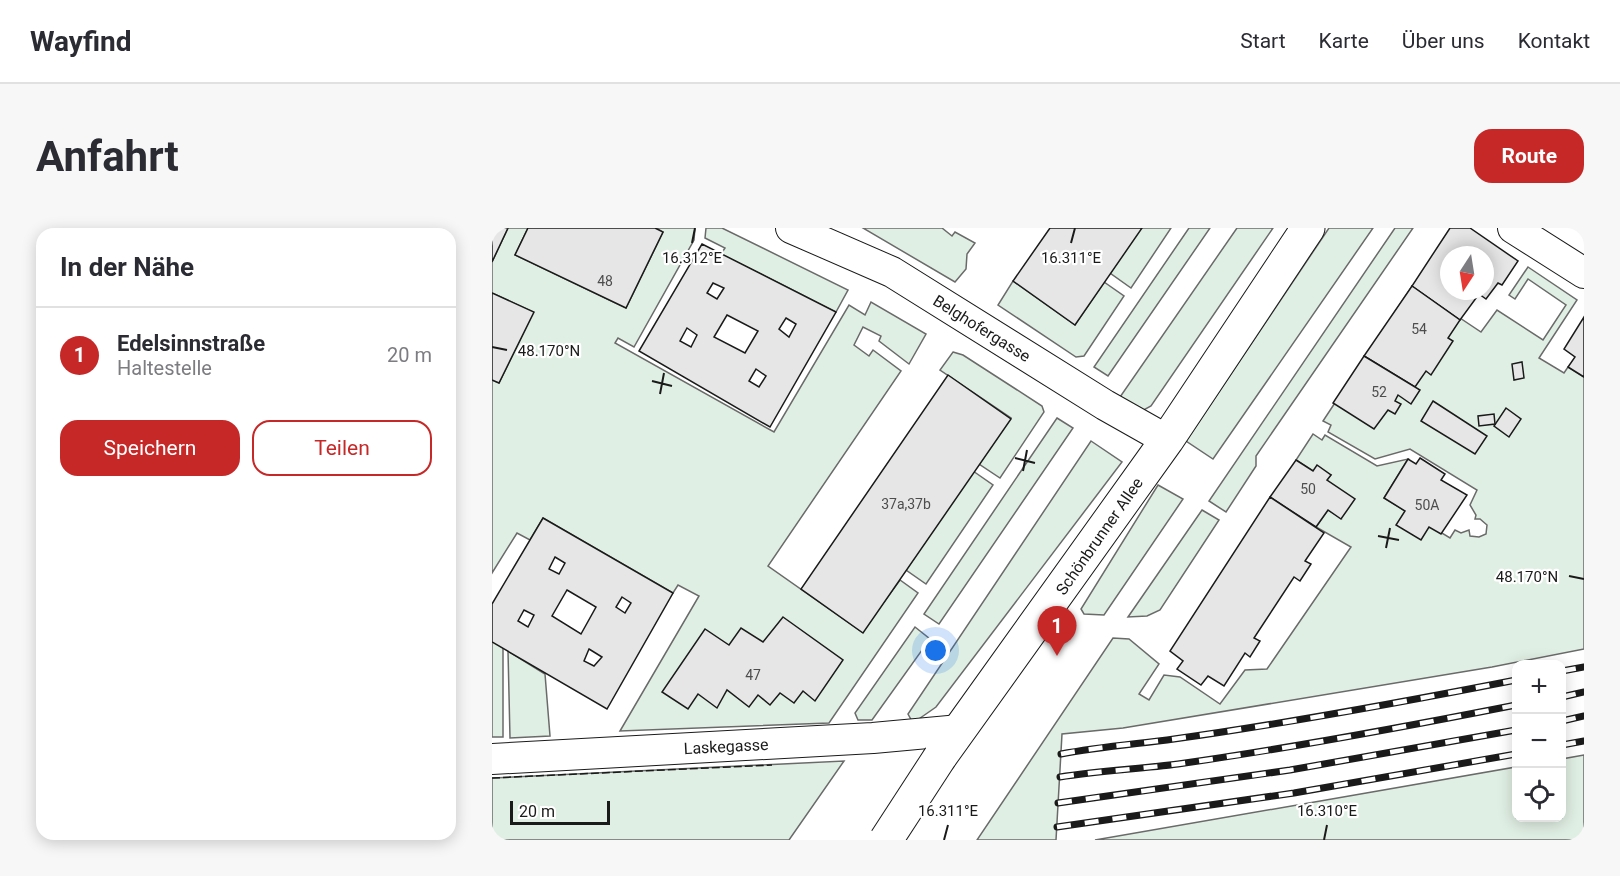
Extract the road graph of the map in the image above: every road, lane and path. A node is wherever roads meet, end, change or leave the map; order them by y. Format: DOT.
graph roads {
  1 [pos="791,228"];
  2 [pos="1308,228"];
  3 [pos="1513,228"];
  4 [pos="1584,273"];
  5 [pos="1167,440"];
  6 [pos="960,730"];
  7 [pos="492,759"];
  8 [pos="886,840"];
  1 -- 5 [label="street, Belghofergasse"];
  2 -- 5 [label="street, Schönbrunner Allee"];
  3 -- 4 [label="street"];
  5 -- 6 [label="street, Schönbrunner Allee"];
  6 -- 7 [label="street, Laskegasse"];
  6 -- 8 [label="street, Schönbrunner Allee, bridge"];
}
